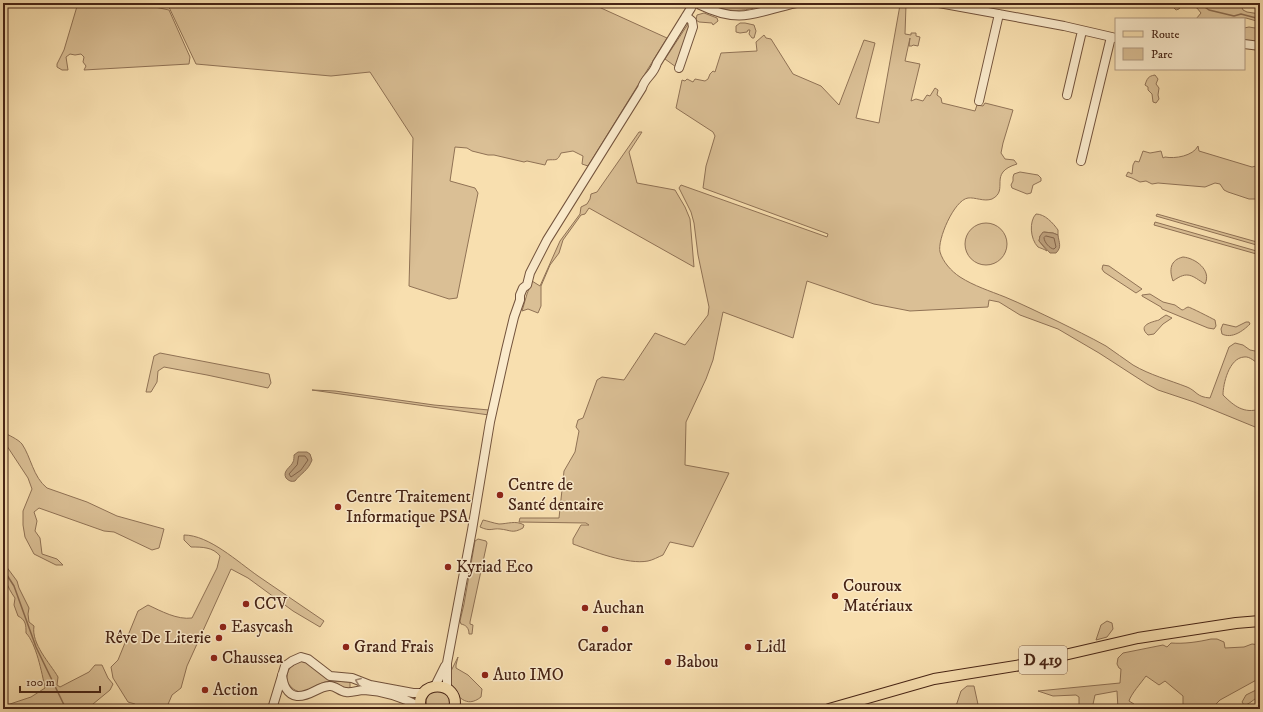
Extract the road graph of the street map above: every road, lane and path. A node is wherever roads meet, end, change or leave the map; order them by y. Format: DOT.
graph roads {
  1 [pos="796,3"];
  2 [pos="939,3"];
  3 [pos="700,4"];
  4 [pos="690,6"];
  5 [pos="999,14"];
  6 [pos="686,16"];
  7 [pos="1082,31"];
  8 [pos="1114,38"];
  9 [pos="1245,44"];
  10 [pos="1260,46"];
  11 [pos="679,68"];
  12 [pos="1066,95"];
  13 [pos="979,101"];
  14 [pos="1081,161"];
  15 [pos="1260,621"];
  16 [pos="447,663"];
  17 [pos="282,674"];
  18 [pos="435,686"];
  19 [pos="447,689"];
  20 [pos="288,692"];
  21 [pos="424,692"];
  22 [pos="421,708"];
  23 [pos="272,709"];
  24 [pos="277,709"];
  25 [pos="454,709"];
  26 [pos="829,709"];
  1 -- 3 [label="street"];
  2 -- 5 [label="street"];
  3 -- 4 [label="street"];
  4 -- 6 [label="street"];
  5 -- 7 [label="street"];
  5 -- 13 [label="street"];
  6 -- 11 [label="street"];
  6 -- 16 [label="street"];
  7 -- 8 [label="street"];
  7 -- 12 [label="street"];
  8 -- 14 [label="street"];
  9 -- 10 [label="street"];
  15 -- 26 [label="main road, D 419"];
  16 -- 18 [label="street"];
  16 -- 19 [label="street"];
  17 -- 20 [label="street"];
  21 -- 17 [label="street, one-way"];
  17 -- 23 [label="street"];
  18 -- 19 [label="main road"];
  18 -- 21 [label="main road"];
  19 -- 25 [label="main road"];
  20 -- 22 [label="street"];
  20 -- 24 [label="street"];
  21 -- 22 [label="main road"];
}
